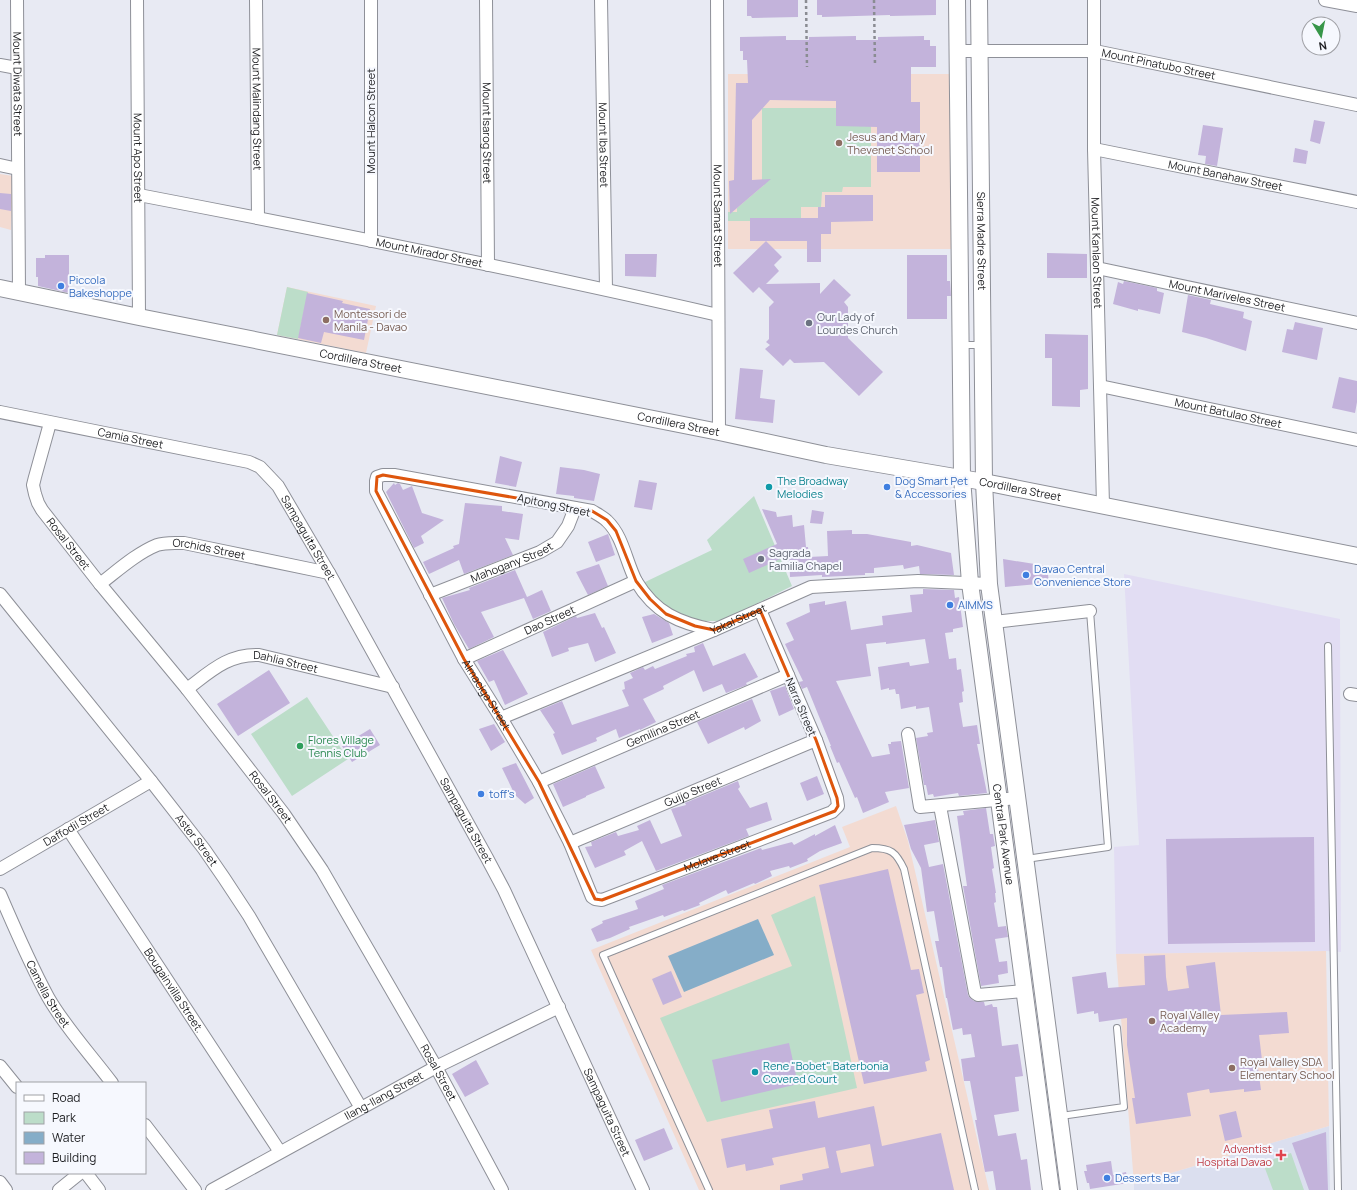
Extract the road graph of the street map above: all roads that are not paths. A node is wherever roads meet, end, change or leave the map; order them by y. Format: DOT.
graph roads {
  1 [pos="17,0"];
  2 [pos="137,0"];
  3 [pos="256,0"];
  4 [pos="371,0"];
  5 [pos="486,0"];
  6 [pos="601,0"];
  7 [pos="717,0"];
  8 [pos="958,0"];
  9 [pos="979,0"];
  10 [pos="1094,0"];
  11 [pos="1325,0"];
  12 [pos="1357,6"];
  13 [pos="958,51"];
  14 [pos="980,51"];
  15 [pos="1095,51"];
  16 [pos="0,65"];
  17 [pos="17,68"];
  18 [pos="1357,105"];
  19 [pos="1094,148"];
  20 [pos="0,165"];
  21 [pos="18,169"];
  22 [pos="139,195"];
  23 [pos="1357,202"];
  24 [pos="258,218"];
  25 [pos="371,241"];
  26 [pos="488,265"];
  27 [pos="1097,268"];
  28 [pos="0,288"];
  29 [pos="606,289"];
  30 [pos="19,292"];
  31 [pos="718,315"];
  32 [pos="139,317"];
  33 [pos="1357,323"];
  34 [pos="961,345"];
  35 [pos="982,345"];
  36 [pos="1100,386"];
  37 [pos="0,412"];
  38 [pos="50,423"];
  39 [pos="719,432"];
  40 [pos="1357,440"];
  41 [pos="260,468"];
  42 [pos="962,478"];
  43 [pos="984,482"];
  44 [pos="376,491"];
  45 [pos="1103,505"];
  46 [pos="575,508"];
  47 [pos="1357,556"];
  48 [pos="329,573"];
  49 [pos="636,581"];
  50 [pos="970,583"];
  51 [pos="100,584"];
  52 [pos="989,584"];
  53 [pos="0,594"];
  54 [pos="430,595"];
  55 [pos="760,610"];
  56 [pos="1090,611"];
  57 [pos="994,622"];
  58 [pos="714,630"];
  59 [pos="1328,646"];
  60 [pos="464,659"];
  61 [pos="788,676"];
  62 [pos="393,687"];
  63 [pos="187,689"];
  64 [pos="501,718"];
  65 [pos="908,734"];
  66 [pos="816,740"];
  67 [pos="151,781"];
  68 [pos="539,782"];
  69 [pos="1018,798"];
  70 [pos="998,800"];
  71 [pos="838,806"];
  72 [pos="940,806"];
  73 [pos="68,829"];
  74 [pos="570,843"];
  75 [pos="1026,859"];
  76 [pos="0,869"];
  77 [pos="0,894"];
  78 [pos="595,900"];
  79 [pos="1024,991"];
  80 [pos="559,1007"];
  81 [pos="1117,1028"];
  82 [pos="0,1066"];
  83 [pos="436,1067"];
  84 [pos="111,1082"];
  85 [pos="16,1087"];
  86 [pos="361,1108"];
  87 [pos="1059,1116"];
  88 [pos="146,1127"];
  89 [pos="280,1152"];
  90 [pos="1066,1169"];
  91 [pos="1048,1171"];
  92 [pos="79,1174"];
  93 [pos="87,1174"];
  94 [pos="0,1182"];
  95 [pos="6,1190"];
  96 [pos="59,1190"];
  97 [pos="99,1190"];
  98 [pos="195,1190"];
  99 [pos="212,1190"];
  100 [pos="502,1190"];
  101 [pos="643,1190"];
  102 [pos="709,1190"];
  103 [pos="975,1190"];
  104 [pos="1051,1190"];
  105 [pos="1069,1190"];
  106 [pos="1338,1190"];
  1 -- 17 [label="street, Mount Diwata Street"];
  2 -- 22 [label="street, Mount Apo Street"];
  3 -- 24 [label="street, Mount Malindang Street"];
  4 -- 25 [label="street, Mount Halcon Street"];
  5 -- 26 [label="street, Mount Isarog Street"];
  6 -- 29 [label="street, Mount Iba Street"];
  7 -- 31 [label="street, Mount Samat Street"];
  8 -- 13 [label="street, Sierra Madre Street"];
  9 -- 14 [label="street, Sierra Madre Street"];
  10 -- 15 [label="street, Mount Kanlaon Street"];
  11 -- 12 [label="street"];
  13 -- 14 [label="street, Mount Pinatubo Street"];
  13 -- 34 [label="street, Sierra Madre Street"];
  14 -- 15 [label="street, Mount Pinatubo Street"];
  14 -- 35 [label="street, Sierra Madre Street"];
  15 -- 18 [label="street, Mount Pinatubo Street"];
  15 -- 19 [label="street, Mount Kanlaon Street"];
  16 -- 17 [label="street"];
  17 -- 21 [label="street, Mount Diwata Street"];
  19 -- 23 [label="street, Mount Banahaw Street"];
  19 -- 27 [label="street, Mount Kanlaon Street"];
  20 -- 21 [label="street"];
  21 -- 30 [label="street, Mount Diwata Street"];
  22 -- 24 [label="street, Mount Mirador Street"];
  22 -- 32 [label="street, Mount Apo Street"];
  24 -- 25 [label="street, Mount Mirador Street"];
  25 -- 26 [label="street, Mount Mirador Street"];
  26 -- 29 [label="street, Mount Mirador Street"];
  27 -- 33 [label="street, Mount Mariveles Street"];
  27 -- 36 [label="street, Mount Kanlaon Street"];
  28 -- 30 [label="street, Cordillera Street"];
  29 -- 31 [label="street, Mount Mirador Street"];
  30 -- 32 [label="street, Cordillera Street"];
  31 -- 39 [label="street, Mount Samat Street"];
  32 -- 39 [label="street, Cordillera Street"];
  34 -- 35 [label="lane"];
  34 -- 42 [label="street, Sierra Madre Street"];
  35 -- 43 [label="street, Sierra Madre Street"];
  36 -- 40 [label="street, Mount Batulao Street"];
  36 -- 45 [label="street, Mount Kanlaon Street"];
  37 -- 38 [label="street, Camia Street"];
  38 -- 41 [label="street, Camia Street"];
  38 -- 51 [label="street, Rosal Street"];
  39 -- 42 [label="street, Cordillera Street"];
  41 -- 48 [label="street, Sampaguita Street"];
  42 -- 43 [label="street, Cordillera Street"];
  42 -- 50 [label="street, Central Park Avenue"];
  43 -- 45 [label="street, Cordillera Street"];
  43 -- 52 [label="street, Central Park Avenue"];
  44 -- 46 [label="street, Apitong Street"];
  44 -- 54 [label="street, Almaciga Street"];
  45 -- 47 [label="street, Cordillera Street"];
  46 -- 49 [label="street, Apitong Street"];
  46 -- 54 [label="street, Mahogany Street"];
  48 -- 51 [label="street, Orchids Street"];
  48 -- 62 [label="street, Sampaguita Street"];
  49 -- 58 [label="street, Apitong Street"];
  49 -- 60 [label="street, Dao Street"];
  50 -- 52 [label="street, Yakal Street"];
  50 -- 55 [label="street, Yakal Street"];
  50 -- 70 [label="street, Central Park Avenue"];
  51 -- 63 [label="street, Rosal Street"];
  52 -- 57 [label="street, Central Park Avenue"];
  53 -- 67 [label="street, Aster Street"];
  54 -- 60 [label="street, Almaciga Street"];
  55 -- 58 [label="street, Yakal Street"];
  55 -- 61 [label="street, Narra Street"];
  56 -- 57 [label="street"];
  56 -- 75 [label="lane"];
  57 -- 69 [label="street, Central Park Avenue"];
  58 -- 64 [label="street, Yakal Street"];
  59 -- 106 [label="lane"];
  60 -- 64 [label="street, Almaciga Street"];
  61 -- 66 [label="street, Narra Street"];
  61 -- 68 [label="street, Gemilina Street"];
  62 -- 63 [label="street, Dahlia Street"];
  62 -- 80 [label="street, Sampaguita Street"];
  63 -- 83 [label="street, Rosal Street"];
  64 -- 68 [label="street, Almaciga Street"];
  65 -- 72 [label="street"];
  66 -- 71 [label="street, Narra Street"];
  66 -- 74 [label="street, Guijo Street"];
  67 -- 73 [label="street, Daffodil Street"];
  67 -- 86 [label="street, Aster Street"];
  68 -- 74 [label="street, Almaciga Street"];
  69 -- 70 [label="street"];
  69 -- 75 [label="street, Central Park Avenue"];
  70 -- 72 [label="street"];
  70 -- 79 [label="street, Central Park Avenue"];
  71 -- 78 [label="street, Molave Street"];
  72 -- 79 [label="street"];
  73 -- 76 [label="street, Daffodil Street"];
  73 -- 89 [label="street, Bougainvilla Street."];
  74 -- 78 [label="street, Almaciga Street"];
  75 -- 87 [label="street, Central Park Avenue"];
  77 -- 84 [label="street, Camella Street"];
  79 -- 91 [label="street, Central Park Avenue"];
  80 -- 83 [label="street, Ilang-Ilang Street"];
  80 -- 101 [label="street, Sampaguita Street"];
  81 -- 87 [label="lane"];
  82 -- 85 [label="street"];
  83 -- 86 [label="street, Ilang-Ilang Street"];
  83 -- 100 [label="street, Rosal Street"];
  86 -- 89 [label="street, Ilang-Ilang Street"];
  87 -- 90 [label="street, Central Park Avenue"];
  88 -- 98 [label="street"];
  89 -- 99 [label="street, Ilang-Ilang Street"];
  90 -- 91 [label="street"];
  90 -- 105 [label="street, Central Park Avenue"];
  91 -- 104 [label="street, Central Park Avenue"];
  92 -- 96 [label="street"];
  93 -- 97 [label="street"];
  94 -- 95 [label="street"];
  102 -- 103 [label="lane"];
}
